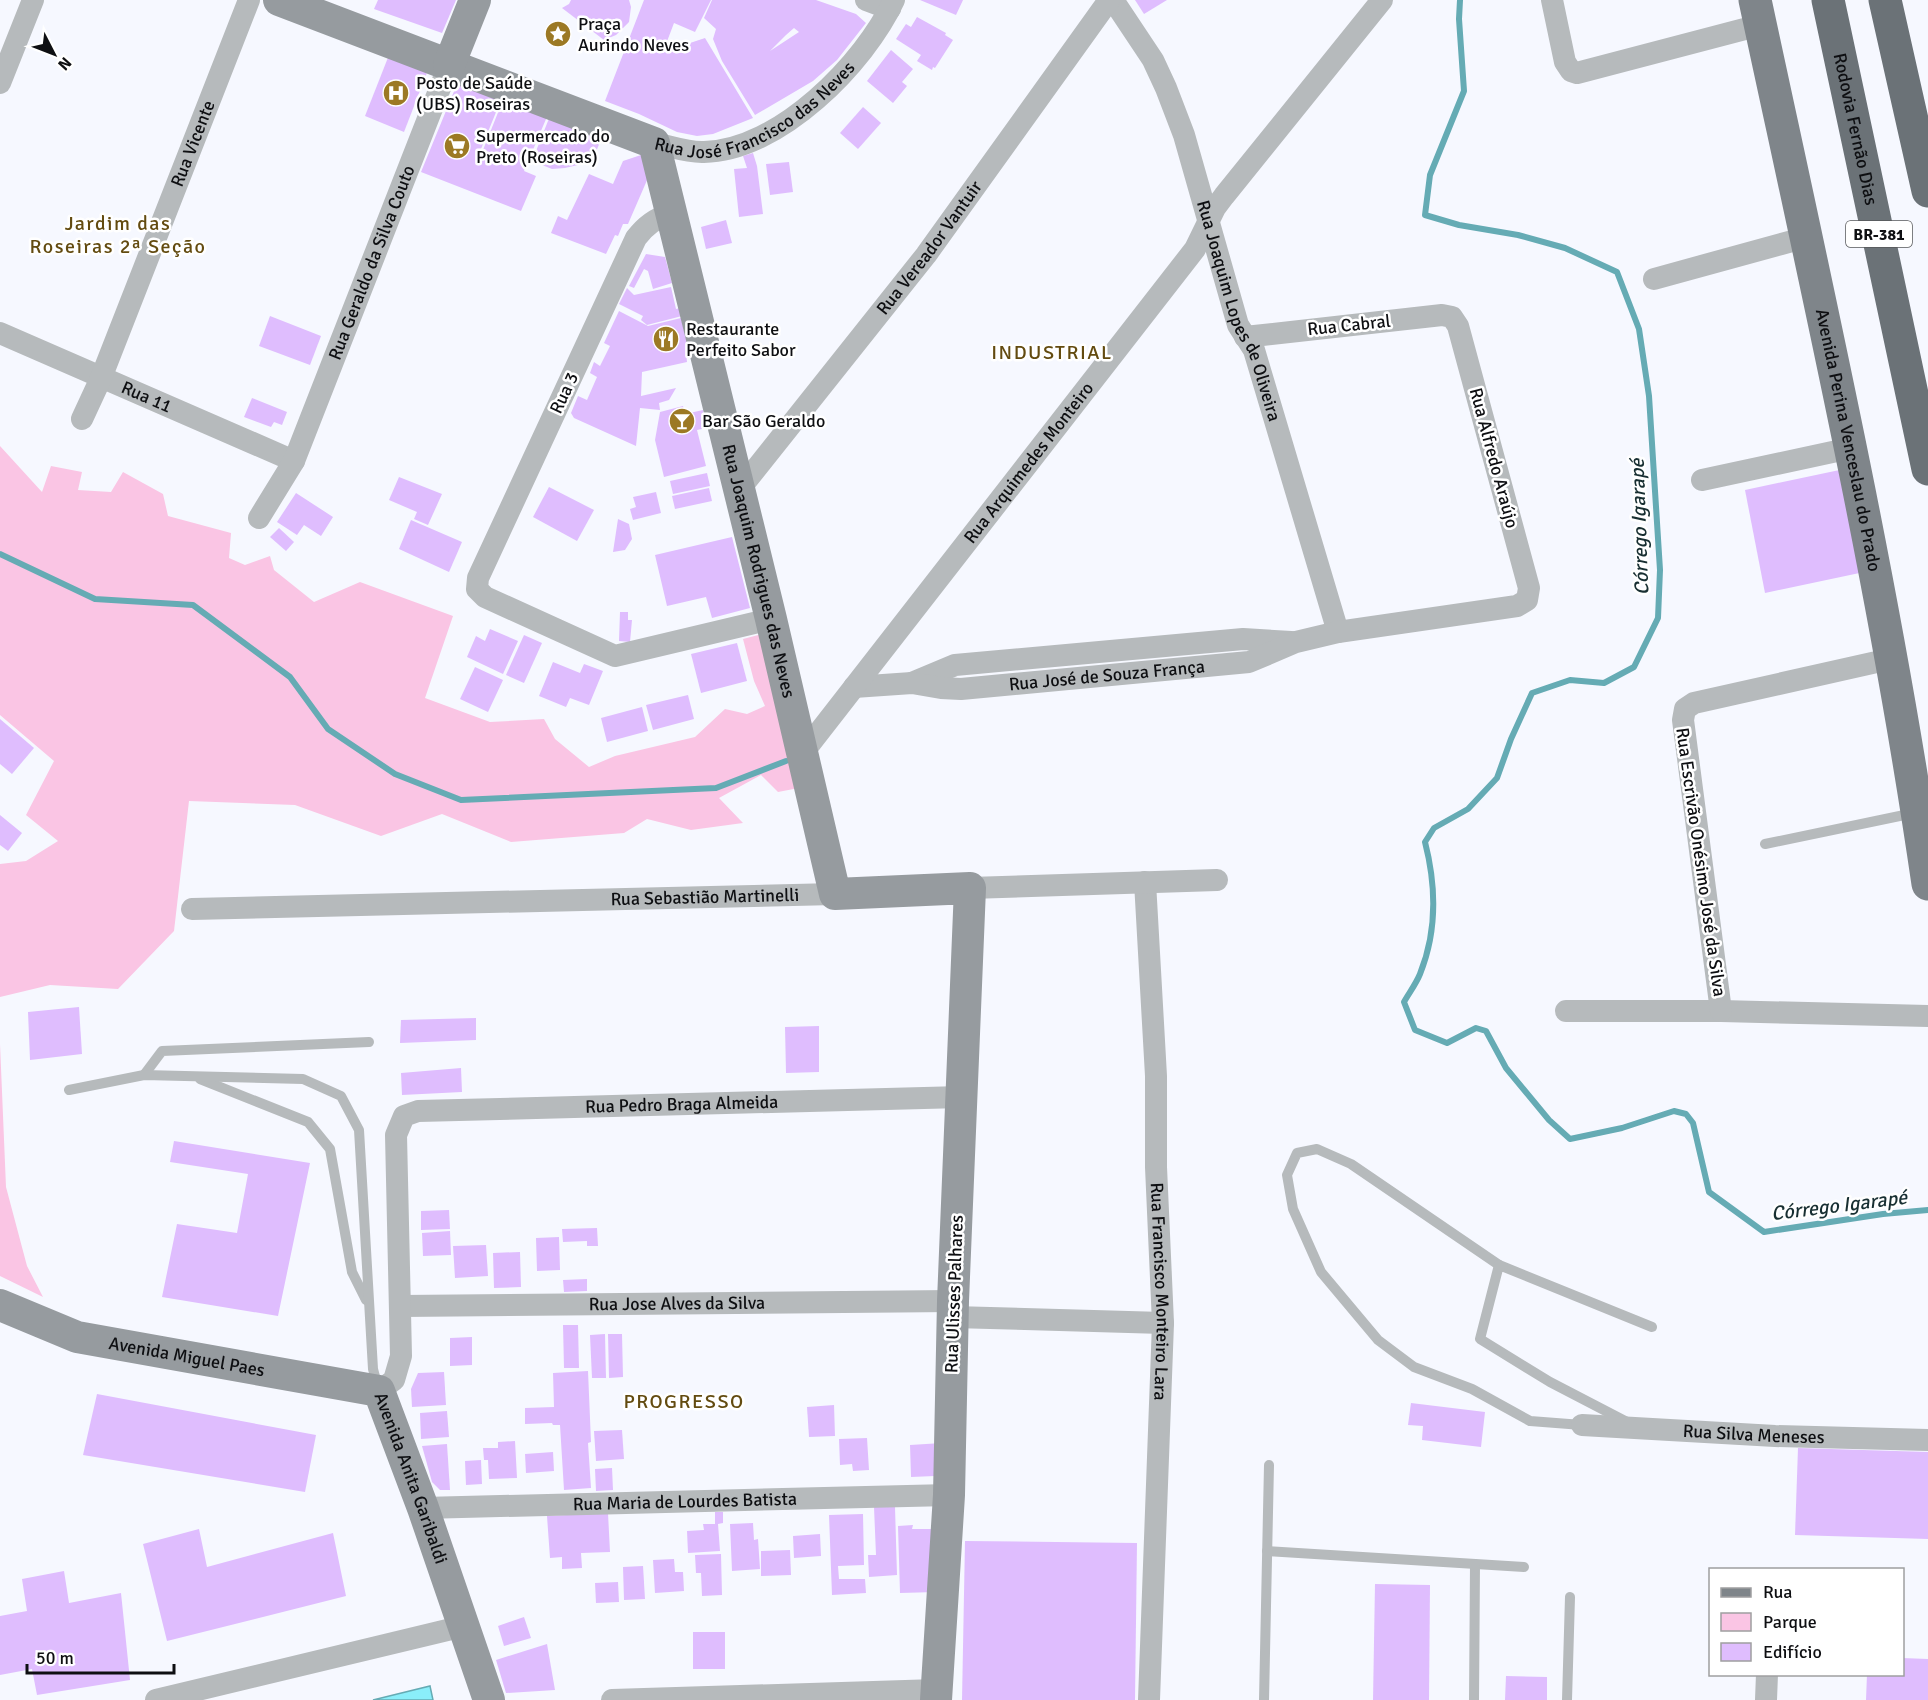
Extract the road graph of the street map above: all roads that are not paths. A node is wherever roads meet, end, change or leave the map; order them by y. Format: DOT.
graph roads {
  1 [pos="33,0"];
  2 [pos="249,0"];
  3 [pos="279,0"];
  4 [pos="475,0"];
  5 [pos="866,0"];
  6 [pos="1111,0"];
  7 [pos="1382,0"];
  8 [pos="1552,0"];
  9 [pos="1828,0"];
  10 [pos="1885,0"];
  11 [pos="892,5"];
  12 [pos="1757,12"];
  13 [pos="449,65"];
  14 [pos="0,83"];
  15 [pos="654,143"];
  16 [pos="1928,191"];
  17 [pos="671,213"];
  18 [pos="1209,222"];
  19 [pos="1807,237"];
  20 [pos="1654,279"];
  21 [pos="1452,317"];
  22 [pos="0,333"];
  23 [pos="1245,337"];
  24 [pos="101,378"];
  25 [pos="82,419"];
  26 [pos="1851,448"];
  27 [pos="294,461"];
  28 [pos="1928,469"];
  29 [pos="1702,480"];
  30 [pos="739,490"];
  31 [pos="259,518"];
  32 [pos="1527,600"];
  33 [pos="771,620"];
  34 [pos="1338,632"];
  35 [pos="1890,659"];
  36 [pos="854,687"];
  37 [pos="802,754"];
  38 [pos="1918,813"];
  39 [pos="1765,844"];
  40 [pos="1217,879"];
  41 [pos="1145,882"];
  42 [pos="1928,884"];
  43 [pos="970,888"];
  44 [pos="835,894"];
  45 [pos="192,909"];
  46 [pos="1566,1011"];
  47 [pos="1721,1011"];
  48 [pos="1928,1016"];
  49 [pos="369,1042"];
  50 [pos="144,1075"];
  51 [pos="192,1076"];
  52 [pos="69,1090"];
  53 [pos="962,1097"];
  54 [pos="404,1116"];
  55 [pos="1499,1265"];
  56 [pos="0,1305"];
  57 [pos="369,1306"];
  58 [pos="401,1306"];
  59 [pos="953,1309"];
  60 [pos="1162,1323"];
  61 [pos="1652,1327"];
  62 [pos="379,1391"];
  63 [pos="1582,1425"];
  64 [pos="1641,1429"];
  65 [pos="1928,1440"];
  66 [pos="1269,1465"];
  67 [pos="950,1495"];
  68 [pos="423,1508"];
  69 [pos="1267,1551"];
  70 [pos="1475,1564"];
  71 [pos="1524,1567"];
  72 [pos="1570,1597"];
  73 [pos="464,1626"];
  74 [pos="1767,1676"];
  75 [pos="936,1695"];
  76 [pos="156,1700"];
  77 [pos="489,1700"];
  78 [pos="612,1700"];
  79 [pos="1149,1700"];
  80 [pos="1264,1700"];
  81 [pos="1474,1700"];
  82 [pos="1567,1700"];
  83 [pos="1766,1700"];
  1 -- 14 [label="street"];
  2 -- 24 [label="street, Rua Vicente"];
  3 -- 13 [label="street, Rua José Francisco das Neves"];
  4 -- 13 [label="street, Rua Geraldo da Silva Couto"];
  5 -- 11 [label="street"];
  6 -- 18 [label="street, Rua Joaquim Lopes de Oliveira"];
  6 -- 30 [label="street, Rua Vereador Vantuir"];
  7 -- 18 [label="street, Rua Arquimedes Monteiro"];
  8 -- 12 [label="street"];
  9 -- 28 [label="highway, Rodovia Fernão Dias / BR-381"];
  10 -- 16 [label="highway"];
  11 -- 15 [label="street, Rua José Francisco das Neves"];
  12 -- 19 [label="main road, Avenida Perina Venceslau do Prado"];
  13 -- 15 [label="street, Rua José Francisco das Neves"];
  13 -- 27 [label="street, Rua Geraldo da Silva Couto"];
  15 -- 17 [label="street, Rua Joaquim Rodrigues das Neves"];
  17 -- 30 [label="street, Rua Joaquim Rodrigues das Neves"];
  17 -- 33 [label="street, Rua 3"];
  18 -- 23 [label="street, Rua Joaquim Lopes de Oliveira"];
  18 -- 36 [label="street, Rua Arquimedes Monteiro"];
  19 -- 20 [label="street"];
  19 -- 26 [label="main road, Avenida Perina Venceslau do Prado"];
  21 -- 23 [label="street, Rua Cabral"];
  21 -- 32 [label="street, Rua Alfredo Araújo"];
  22 -- 24 [label="street, Rua 11"];
  23 -- 34 [label="street, Rua Joaquim Lopes de Oliveira"];
  24 -- 25 [label="street, Rua Vicente"];
  24 -- 27 [label="street, Rua 11"];
  26 -- 29 [label="street"];
  26 -- 35 [label="main road, Avenida Perina Venceslau do Prado"];
  27 -- 31 [label="street, Rua Geraldo da Silva Couto"];
  30 -- 33 [label="street, Rua Joaquim Rodrigues das Neves"];
  32 -- 34 [label="street, Rua José de Souza França"];
  33 -- 37 [label="street, Rua Joaquim Rodrigues das Neves"];
  34 -- 36 [label="street, Rua José de Souza França"];
  35 -- 38 [label="main road, Avenida Perina Venceslau do Prado"];
  35 -- 47 [label="street, Rua Escrivão Onésimo José da Silva"];
  36 -- 37 [label="street, Rua Arquimedes Monteiro"];
  37 -- 44 [label="street, Rua Joaquim Rodrigues das Neves"];
  38 -- 39 [label="lane"];
  38 -- 42 [label="main road, Avenida Perina Venceslau do Prado"];
  40 -- 41 [label="street, Rua Sebastião Martinelli"];
  41 -- 43 [label="street, Rua Sebastião Martinelli"];
  41 -- 60 [label="street, Rua Francisco Monteiro Lara"];
  43 -- 44 [label="street, Rua Sebastião Martinelli"];
  43 -- 53 [label="street, Rua Ulisses Palhares"];
  44 -- 45 [label="street, Rua Sebastião Martinelli"];
  46 -- 47 [label="street"];
  47 -- 48 [label="street"];
  49 -- 50 [label="lane"];
  50 -- 51 [label="lane"];
  50 -- 52 [label="lane"];
  51 -- 57 [label="lane"];
  51 -- 57 [label="lane"];
  53 -- 54 [label="street, Rua Pedro Braga Almeida"];
  53 -- 59 [label="street, Rua Ulisses Palhares"];
  54 -- 58 [label="street, Avenida Anita Garibaldi"];
  55 -- 61 [label="lane"];
  55 -- 63 [label="lane"];
  55 -- 64 [label="lane"];
  56 -- 62 [label="street, Avenida Miguel Paes"];
  57 -- 62 [label="lane"];
  58 -- 59 [label="street, Rua Jose Alves da Silva"];
  58 -- 62 [label="street, Avenida Anita Garibaldi"];
  59 -- 60 [label="street, Rua Jose Alves da Silva"];
  59 -- 67 [label="street, Rua Ulisses Palhares"];
  60 -- 79 [label="street, Rua Francisco Monteiro Lara"];
  62 -- 68 [label="street, Avenida Anita Garibaldi"];
  63 -- 64 [label="street, Rua Silva Meneses"];
  64 -- 65 [label="street, Rua Silva Meneses"];
  66 -- 69 [label="lane"];
  67 -- 68 [label="street, Rua Maria de Lourdes Batista"];
  67 -- 75 [label="street, Rua Ulisses Palhares"];
  68 -- 73 [label="street, Avenida Anita Garibaldi"];
  69 -- 70 [label="lane"];
  69 -- 80 [label="lane"];
  70 -- 71 [label="lane"];
  70 -- 81 [label="lane"];
  72 -- 82 [label="lane"];
  73 -- 76 [label="street"];
  73 -- 77 [label="street, Avenida Anita Garibaldi"];
  74 -- 83 [label="street"];
  75 -- 78 [label="street"];
}
